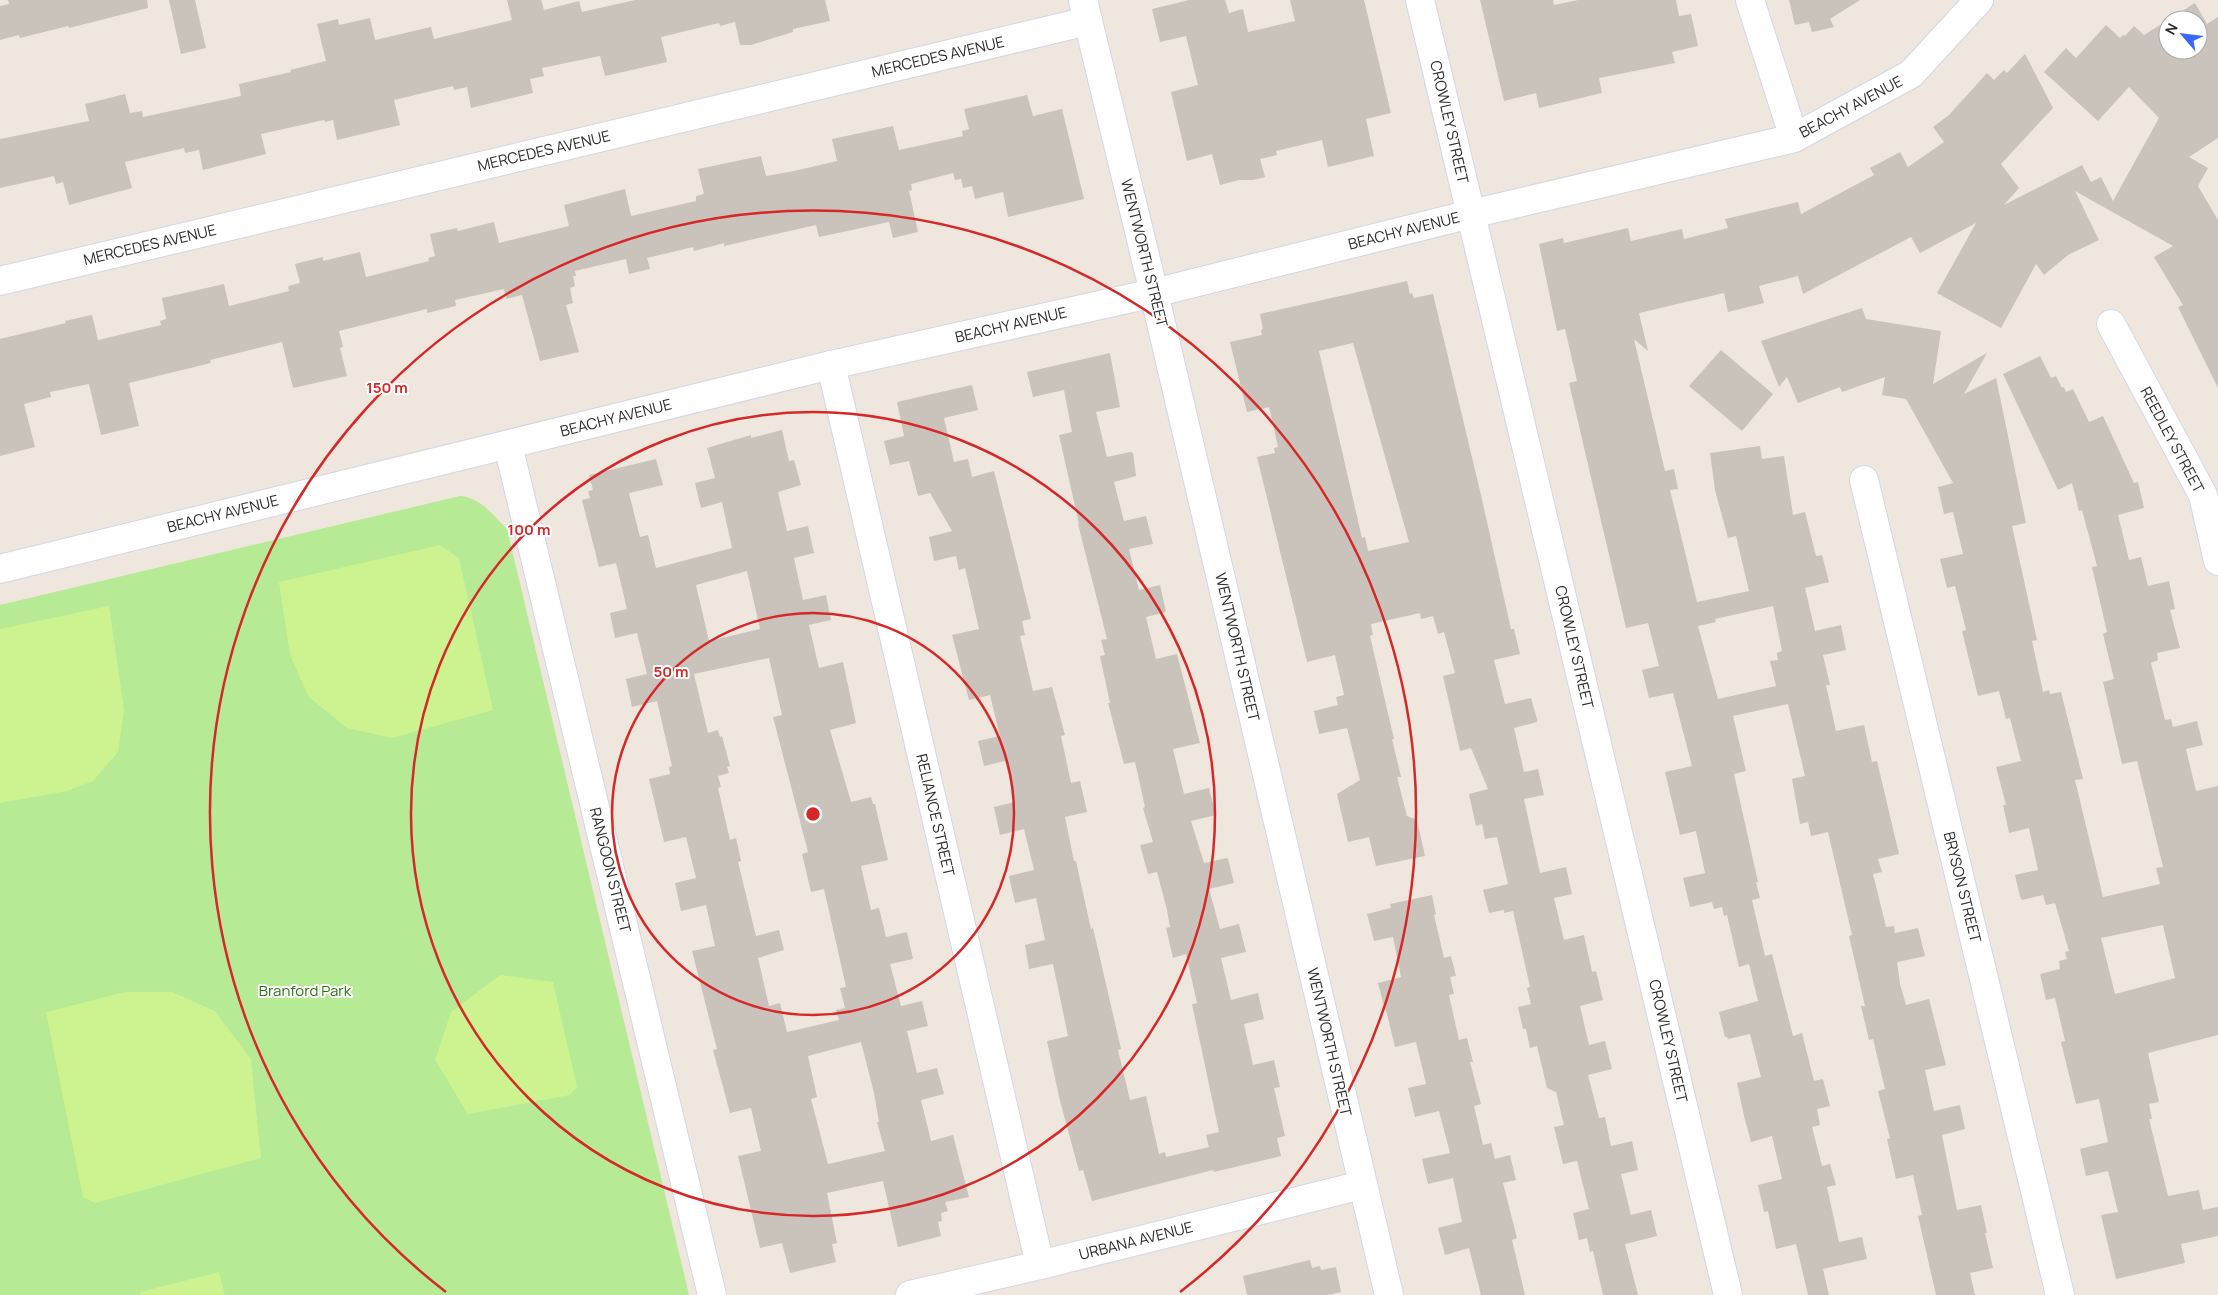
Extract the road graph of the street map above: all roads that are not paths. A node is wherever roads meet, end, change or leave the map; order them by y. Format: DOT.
graph roads {
  1 [pos="1420,0"];
  2 [pos="1750,0"];
  3 [pos="1979,0"];
  4 [pos="1085,11"];
  5 [pos="1794,138"];
  6 [pos="1471,214"];
  7 [pos="0,281"];
  8 [pos="1154,293"];
  9 [pos="2111,324"];
  10 [pos="831,366"];
  11 [pos="508,445"];
  12 [pos="1864,480"];
  13 [pos="2218,561"];
  14 [pos="0,569"];
  15 [pos="1362,1185"];
  16 [pos="1040,1265"];
  17 [pos="712,1295"];
  18 [pos="910,1295"];
  19 [pos="1389,1295"];
  20 [pos="1728,1295"];
  21 [pos="2060,1295"];
  1 -- 6 [label="street, CROWLEY STREET"];
  2 -- 5 [label="street"];
  3 -- 5 [label="street, BEACHY AVENUE"];
  4 -- 7 [label="street, MERCEDES AVENUE"];
  4 -- 8 [label="street, WENTWORTH STREET"];
  5 -- 6 [label="street, BEACHY AVENUE"];
  6 -- 8 [label="street, BEACHY AVENUE"];
  6 -- 20 [label="street, CROWLEY STREET"];
  8 -- 10 [label="street, BEACHY AVENUE"];
  8 -- 15 [label="street, WENTWORTH STREET"];
  9 -- 13 [label="street, REEDLEY STREET"];
  10 -- 11 [label="street, BEACHY AVENUE"];
  10 -- 16 [label="street, RELIANCE STREET"];
  11 -- 14 [label="street, BEACHY AVENUE"];
  11 -- 17 [label="street, RANGOON STREET"];
  12 -- 21 [label="street, BRYSON STREET"];
  15 -- 16 [label="street, URBANA AVENUE"];
  15 -- 19 [label="street, WENTWORTH STREET"];
  16 -- 18 [label="street, URBANA AVENUE"];
}
